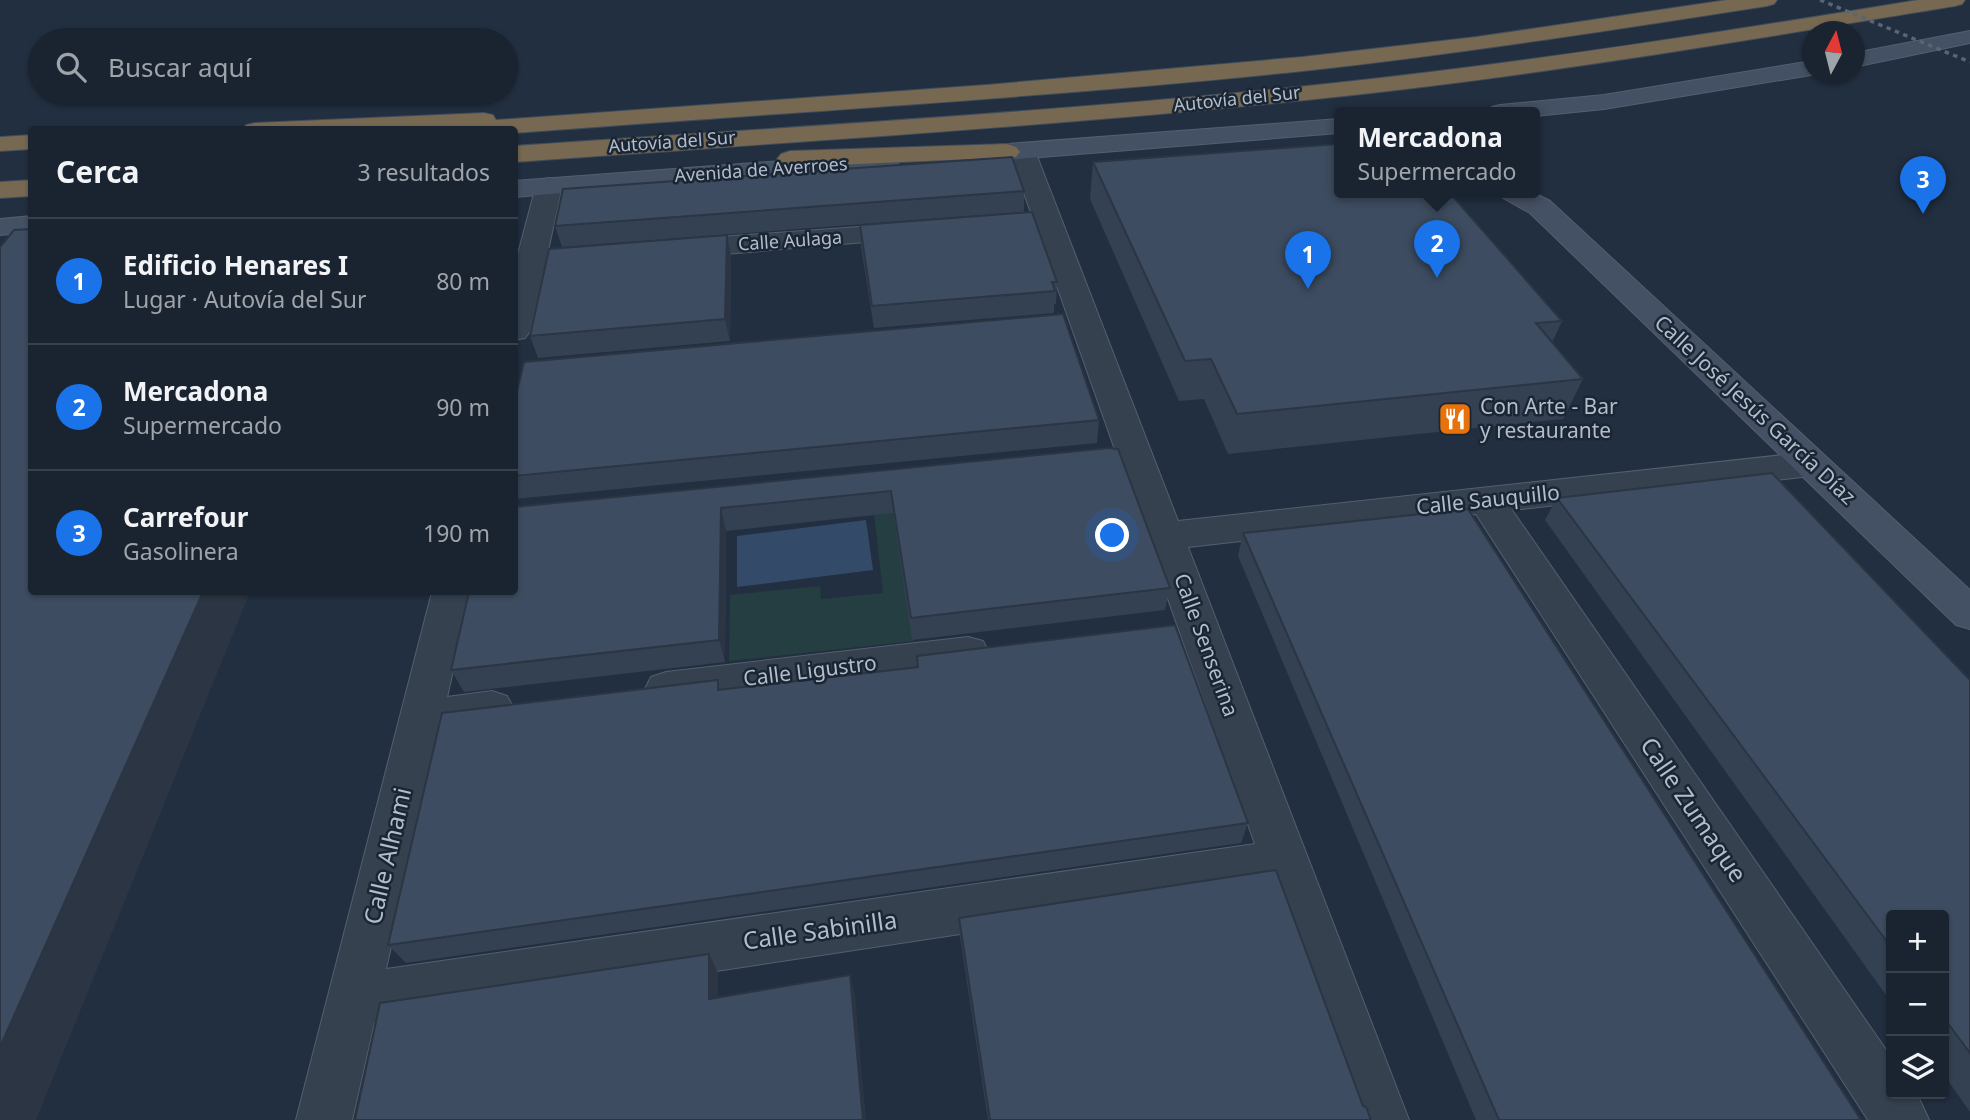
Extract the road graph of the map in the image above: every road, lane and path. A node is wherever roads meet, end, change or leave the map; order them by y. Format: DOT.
graph roads {
  1 [pos="1767,0"];
  2 [pos="1955,0"];
  3 [pos="1970,37"];
  4 [pos="1865,58"];
  5 [pos="1152,61"];
  6 [pos="1802,70"];
  7 [pos="938,96"];
  8 [pos="1604,102"];
  9 [pos="1540,108"];
  10 [pos="640,116"];
  11 [pos="1540,121"];
  12 [pos="320,126"];
  13 [pos="510,126"];
  14 [pos="1334,126"];
  15 [pos="1309,129"];
  16 [pos="1334,132"];
  17 [pos="28,142"];
  18 [pos="0,144"];
  19 [pos="518,156"];
  20 [pos="518,156"];
  21 [pos="1020,158"];
  22 [pos="28,161"];
  23 [pos="0,164"];
  24 [pos="549,186"];
  25 [pos="28,188"];
  26 [pos="518,189"];
  27 [pos="0,190"];
  28 [pos="1530,198"];
  29 [pos="28,224"];
  30 [pos="0,227"];
  31 [pos="940,229"];
  32 [pos="531,261"];
  33 [pos="518,315"];
  34 [pos="1135,453"];
  35 [pos="1094,457"];
  36 [pos="1811,464"];
  37 [pos="1486,500"];
  38 [pos="1165,536"];
  39 [pos="451,595"];
  40 [pos="1970,614"];
  41 [pos="1199,625"];
  42 [pos="1157,630"];
  43 [pos="1004,648"];
  44 [pos="629,693"];
  45 [pos="532,704"];
  46 [pos="421,718"];
  47 [pos="1286,862"];
  48 [pos="354,1000"];
  49 [pos="324,1120"];
  50 [pos="1381,1120"];
  51 [pos="1901,1120"];
  1 -- 7 [label="highway, Autovía del Sur"];
  2 -- 19 [label="highway, Autovía del Sur"];
  3 -- 4 [label="street"];
  5 -- 7 [label="highway"];
  6 -- 8 [label="street"];
  7 -- 10 [label="highway, Autovía del Sur"];
  8 -- 9 [label="street"];
  8 -- 11 [label="street"];
  10 -- 12 [label="highway"];
  10 -- 13 [label="highway"];
  14 -- 15 [label="street"];
  15 -- 16 [label="street"];
  15 -- 21 [label="street, Avenida de Averroes"];
  17 -- 18 [label="highway"];
  20 -- 21 [label="highway"];
  21 -- 24 [label="street, Avenida de Averroes"];
  21 -- 34 [label="street, Calle Senserina"];
  22 -- 23 [label="highway"];
  24 -- 26 [label="street, Avenida de Averroes"];
  24 -- 32 [label="street"];
  25 -- 27 [label="highway"];
  28 -- 36 [label="street, Calle José Jesús García Díaz"];
  29 -- 30 [label="street"];
  31 -- 32 [label="street, Calle Aulaga"];
  32 -- 33 [label="street"];
  34 -- 35 [label="street"];
  34 -- 38 [label="street, Calle Senserina"];
  36 -- 37 [label="street, Calle Sauquillo"];
  36 -- 40 [label="street, Calle José Jesús García Díaz"];
  37 -- 38 [label="street, Calle Sauquillo"];
  37 -- 51 [label="street, Calle Zumaque"];
  38 -- 41 [label="street, Calle Senserina"];
  39 -- 46 [label="street, Calle Alhami"];
  41 -- 42 [label="street"];
  41 -- 47 [label="street, Calle Senserina"];
  43 -- 44 [label="street, Calle Ligustro"];
  45 -- 46 [label="street"];
  46 -- 48 [label="street, Calle Alhami"];
  47 -- 48 [label="street, Calle Sabinilla"];
  47 -- 50 [label="street, Calle Senserina"];
  48 -- 49 [label="street, Calle Alhami"];
}
